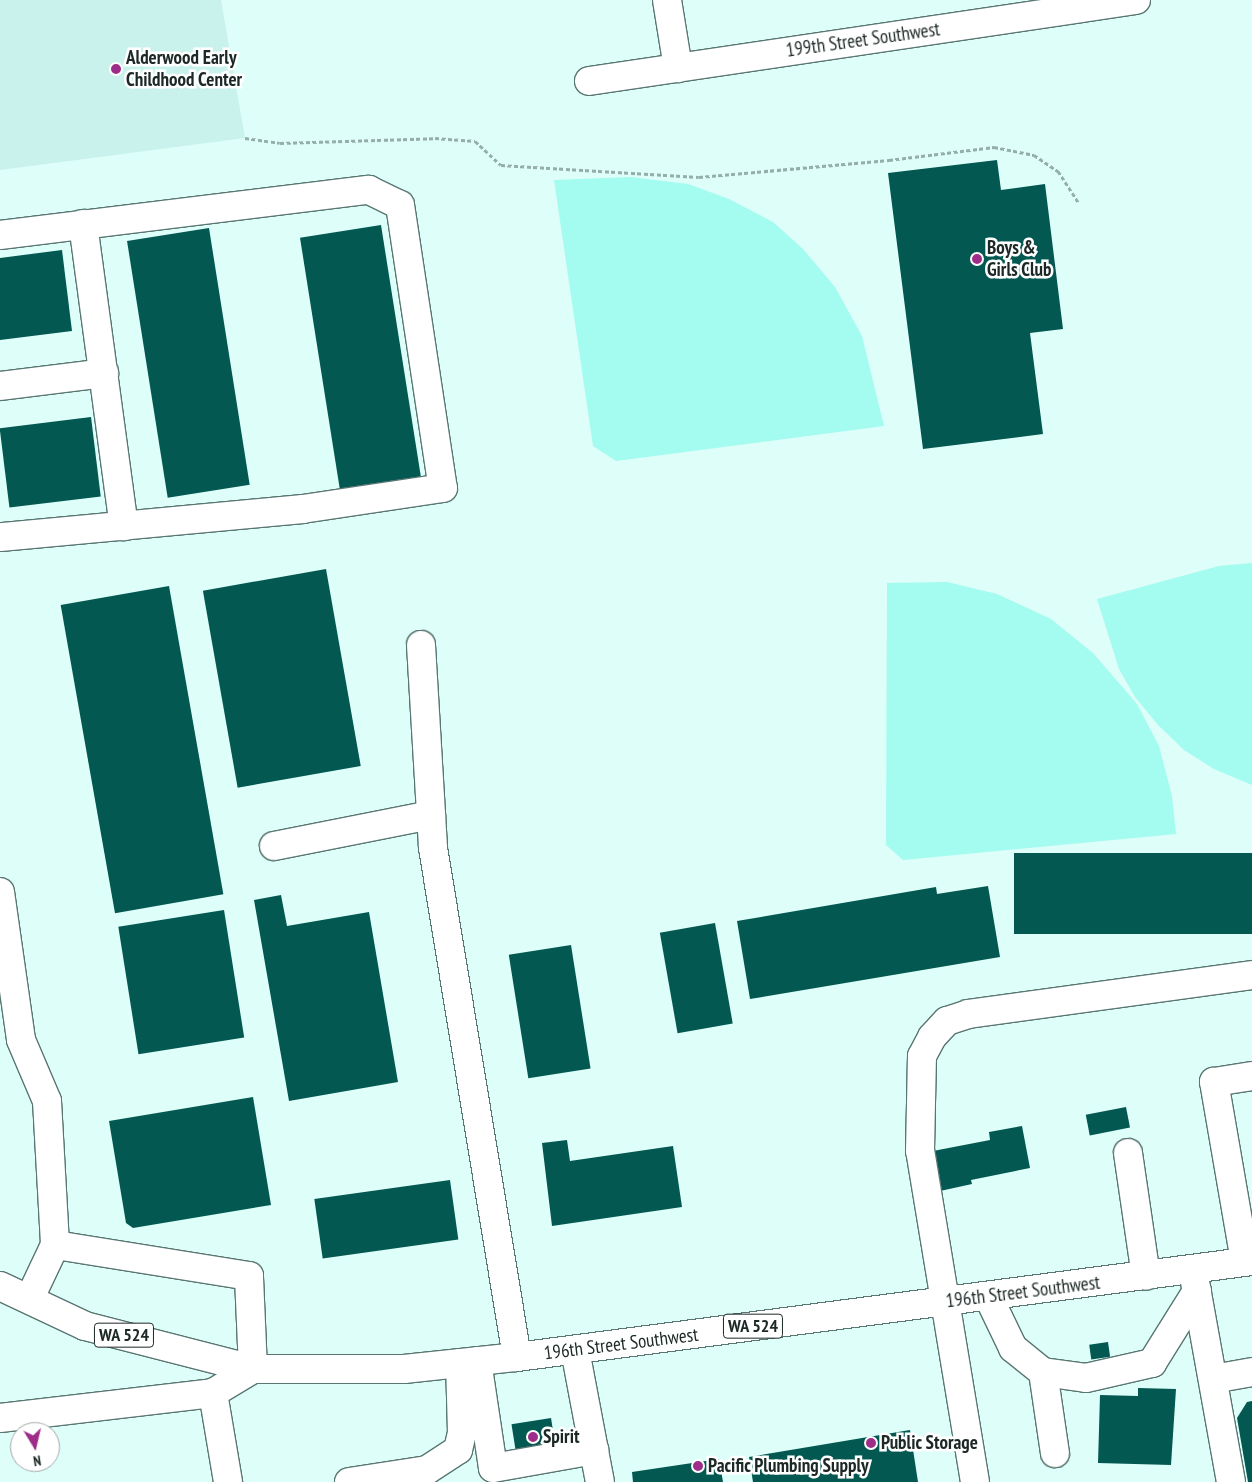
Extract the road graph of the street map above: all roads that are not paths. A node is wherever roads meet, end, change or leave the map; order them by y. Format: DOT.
graph roads {
  1 [pos="667,0"];
  2 [pos="1136,0"];
  3 [pos="678,68"];
  4 [pos="589,81"];
  5 [pos="84,224"];
  6 [pos="0,235"];
  7 [pos="104,373"];
  8 [pos="0,386"];
  9 [pos="124,526"];
  10 [pos="0,537"];
  11 [pos="421,645"];
  12 [pos="431,815"];
  13 [pos="274,846"];
  14 [pos="0,892"];
  15 [pos="1252,975"];
  16 [pos="1252,1076"];
  17 [pos="1128,1152"];
  18 [pos="55,1245"];
  19 [pos="1248,1261"];
  20 [pos="1146,1276"];
  21 [pos="1195,1280"];
  22 [pos="0,1286"];
  23 [pos="988,1296"];
  24 [pos="30,1298"];
  25 [pos="943,1302"];
  26 [pos="575,1350"];
  27 [pos="517,1357"];
  28 [pos="468,1362"];
  29 [pos="253,1369"];
  30 [pos="1043,1372"];
  31 [pos="1252,1372"];
  32 [pos="1213,1380"];
  33 [pos="213,1394"];
  34 [pos="0,1418"];
  35 [pos="594,1450"];
  36 [pos="1055,1453"];
  37 [pos="228,1482"];
  38 [pos="349,1482"];
  39 [pos="600,1482"];
  40 [pos="975,1482"];
  41 [pos="1231,1482"];
  1 -- 3 [label="main road"];
  2 -- 3 [label="main road, 199th Street Southwest"];
  3 -- 4 [label="main road, 199th Street Southwest"];
  5 -- 6 [label="main road"];
  5 -- 7 [label="main road"];
  5 -- 9 [label="main road"];
  7 -- 8 [label="main road"];
  7 -- 9 [label="main road"];
  9 -- 10 [label="main road"];
  11 -- 12 [label="main road"];
  12 -- 13 [label="main road"];
  12 -- 27 [label="main road"];
  14 -- 18 [label="main road"];
  15 -- 25 [label="main road"];
  16 -- 19 [label="main road"];
  17 -- 20 [label="main road"];
  18 -- 24 [label="main road"];
  18 -- 29 [label="main road"];
  19 -- 21 [label="main road, 196th Street Southwest / WA 524"];
  20 -- 21 [label="main road, 196th Street Southwest / WA 524"];
  20 -- 23 [label="main road, 196th Street Southwest / WA 524"];
  21 -- 30 [label="main road"];
  21 -- 32 [label="main road"];
  22 -- 24 [label="main road, 196th Street Southwest / WA 524"];
  23 -- 25 [label="main road, 196th Street Southwest / WA 524"];
  23 -- 30 [label="main road"];
  24 -- 29 [label="main road, 196th Street Southwest / WA 524"];
  25 -- 26 [label="main road, 196th Street Southwest / WA 524"];
  25 -- 40 [label="main road"];
  26 -- 27 [label="main road, 196th Street Southwest / WA 524"];
  26 -- 35 [label="main road"];
  27 -- 28 [label="main road, 196th Street Southwest / WA 524"];
  28 -- 29 [label="main road, 196th Street Southwest / WA 524"];
  28 -- 35 [label="main road"];
  28 -- 38 [label="main road"];
  29 -- 33 [label="main road"];
  30 -- 36 [label="main road"];
  31 -- 32 [label="main road"];
  32 -- 41 [label="main road"];
  33 -- 34 [label="main road"];
  33 -- 37 [label="main road"];
  35 -- 39 [label="main road"];
}
